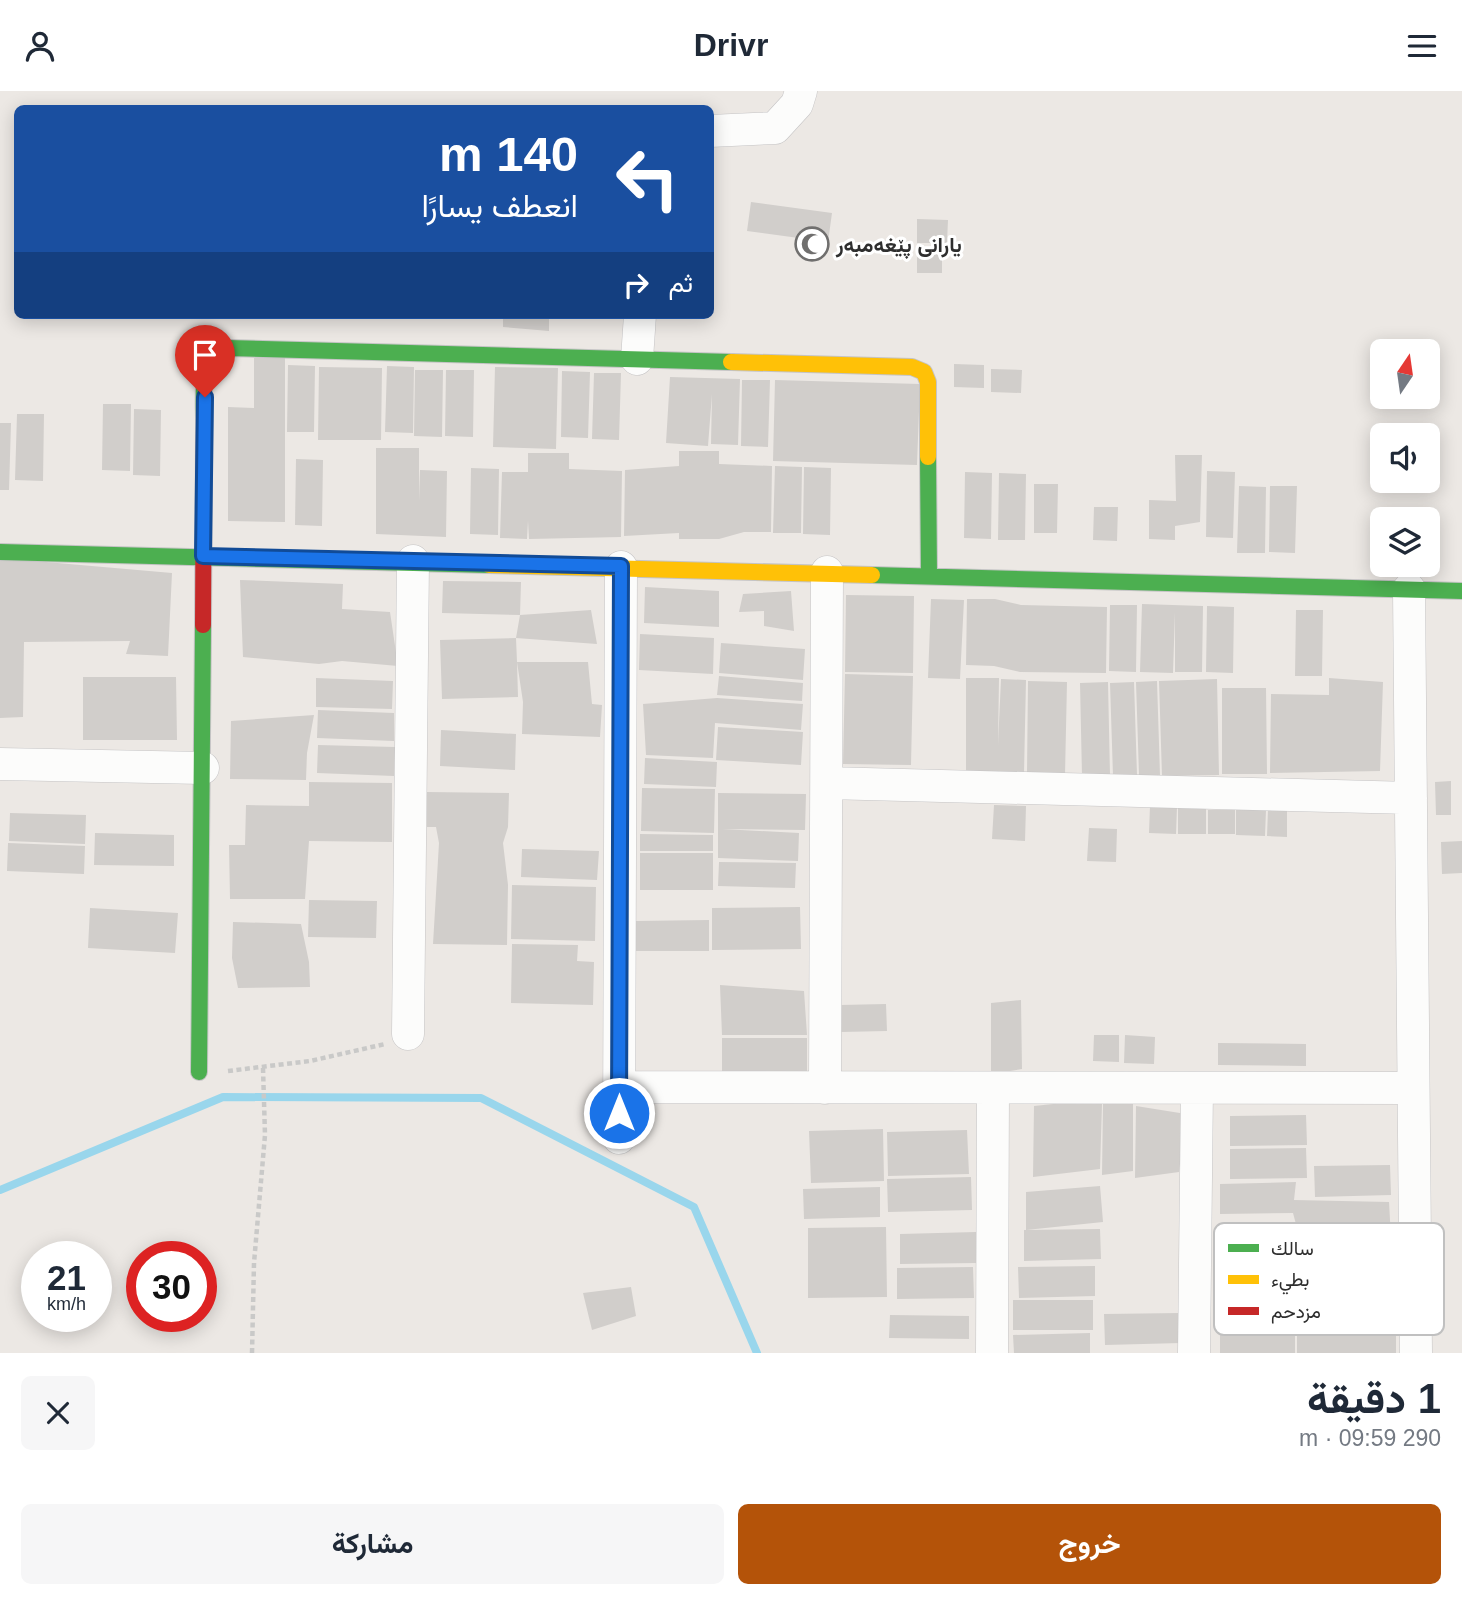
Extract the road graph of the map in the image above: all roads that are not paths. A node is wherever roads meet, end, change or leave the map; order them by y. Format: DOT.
graph roads {
  1 [pos="801,91"];
  2 [pos="714,131"];
  3 [pos="640,319"];
  4 [pos="637,359"];
  5 [pos="0,552"];
  6 [pos="203,556"];
  7 [pos="412,561"];
  8 [pos="621,566"];
  9 [pos="827,572"];
  10 [pos="929,576"];
  11 [pos="1409,589"];
  12 [pos="1462,591"];
  13 [pos="0,764"];
  14 [pos="203,768"];
  15 [pos="827,783"];
  16 [pos="1411,798"];
  17 [pos="408,1034"];
  18 [pos="199,1072"];
  19 [pos="619,1087"];
  20 [pos="825,1088"];
  21 [pos="993,1088"];
  22 [pos="1197,1088"];
  23 [pos="1413,1088"];
  24 [pos="619,1138"];
  25 [pos="1415,1223"];
  26 [pos="1416,1335"];
  27 [pos="992,1353"];
  28 [pos="1194,1353"];
  29 [pos="1416,1353"];
  1 -- 2 [label="street"];
  3 -- 4 [label="street"];
  4 -- 6 [label="street"];
  4 -- 10 [label="street"];
  5 -- 6 [label="street"];
  6 -- 7 [label="street"];
  6 -- 14 [label="street"];
  7 -- 8 [label="street"];
  7 -- 17 [label="street"];
  8 -- 9 [label="street"];
  8 -- 19 [label="street"];
  9 -- 10 [label="street"];
  9 -- 15 [label="street"];
  10 -- 11 [label="street"];
  11 -- 12 [label="street"];
  11 -- 16 [label="street"];
  13 -- 14 [label="street"];
  14 -- 18 [label="street"];
  15 -- 16 [label="street"];
  15 -- 20 [label="street"];
  16 -- 23 [label="street"];
  19 -- 20 [label="street"];
  19 -- 24 [label="street"];
  20 -- 21 [label="street"];
  21 -- 22 [label="street"];
  21 -- 27 [label="street"];
  22 -- 23 [label="street"];
  22 -- 28 [label="street"];
  23 -- 25 [label="street"];
  26 -- 29 [label="street"];
}
